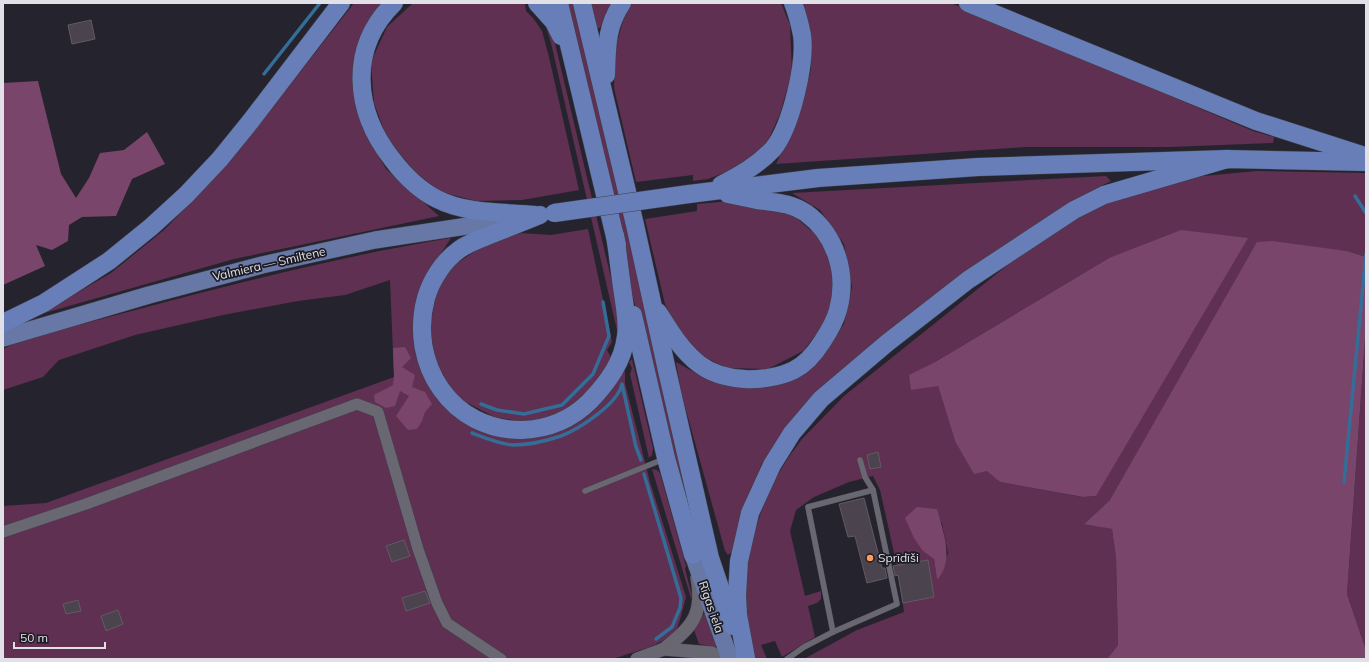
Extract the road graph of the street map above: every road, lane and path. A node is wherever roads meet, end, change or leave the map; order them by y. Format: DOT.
graph roads {
  1 [pos="341,3"];
  2 [pos="394,3"];
  3 [pos="537,3"];
  4 [pos="559,3"];
  5 [pos="582,3"];
  6 [pos="622,3"];
  7 [pos="793,3"];
  8 [pos="968,3"];
  9 [pos="605,98"];
  10 [pos="590,133"];
  11 [pos="1366,156"];
  12 [pos="1227,159"];
  13 [pos="1366,162"];
  14 [pos="711,190"];
  15 [pos="547,214"];
  16 [pos="615,235"];
  17 [pos="651,301"];
  18 [pos="3,323"];
  19 [pos="3,338"];
  20 [pos="666,458"];
  21 [pos="860,460"];
  22 [pos="873,490"];
  23 [pos="585,491"];
  24 [pos="3,532"];
  25 [pos="693,555"];
  26 [pos="833,632"];
  27 [pos="664,649"];
  28 [pos="501,659"];
  29 [pos="638,659"];
  30 [pos="722,659"];
  31 [pos="730,659"];
  32 [pos="746,659"];
  33 [pos="787,659"];
  1 -- 18 [label="highway"];
  2 -- 15 [label="highway"];
  3 -- 10 [label="highway"];
  4 -- 10 [label="highway"];
  5 -- 9 [label="highway"];
  6 -- 9 [label="highway"];
  7 -- 14 [label="highway"];
  8 -- 11 [label="highway"];
  9 -- 17 [label="highway"];
  10 -- 16 [label="highway"];
  12 -- 13 [label="highway"];
  12 -- 14 [label="highway"];
  12 -- 32 [label="highway"];
  14 -- 15 [label="highway, bridge"];
  14 -- 17 [label="highway"];
  15 -- 16 [label="highway"];
  15 -- 19 [label="main road, Valmiera — Smiltene"];
  16 -- 20 [label="highway"];
  17 -- 32 [label="highway"];
  20 -- 23 [label="lane"];
  20 -- 25 [label="highway"];
  21 -- 22 [label="lane"];
  22 -- 26 [label="lane"];
  22 -- 26 [label="lane"];
  24 -- 28 [label="street"];
  25 -- 27 [label="street"];
  25 -- 31 [label="main road, Rīgas iela"];
  26 -- 33 [label="lane"];
  27 -- 29 [label="street"];
  27 -- 30 [label="street"];
}
